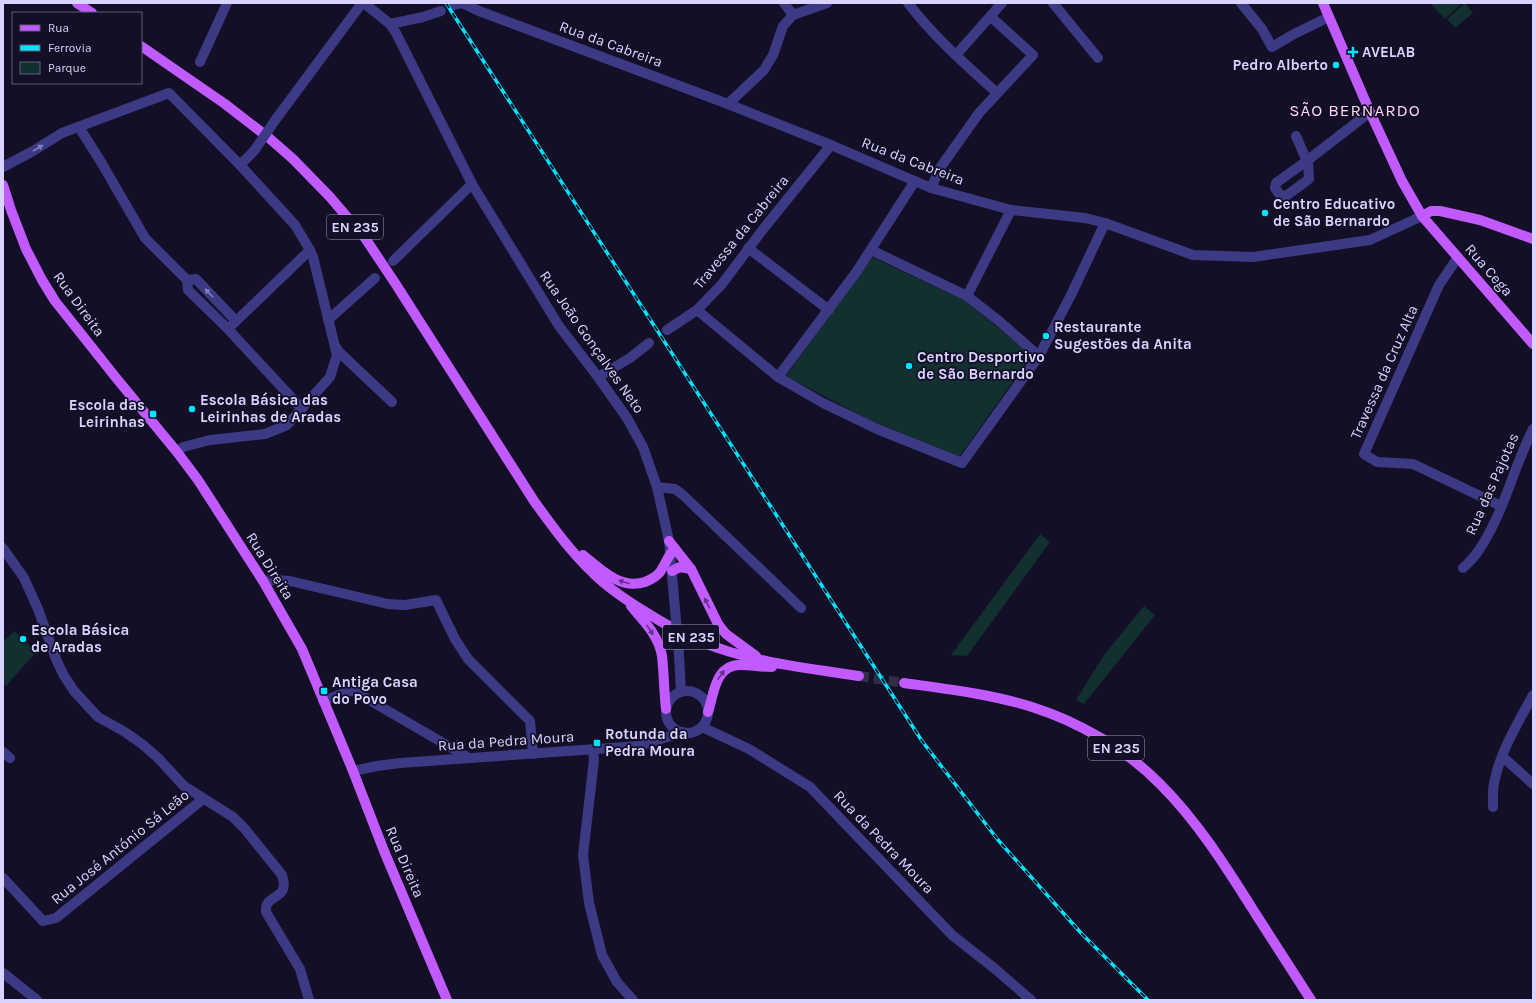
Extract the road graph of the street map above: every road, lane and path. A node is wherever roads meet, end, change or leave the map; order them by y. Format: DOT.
graph roads {
  1 [pos="77,3"];
  2 [pos="227,3"];
  3 [pos="363,3"];
  4 [pos="784,3"];
  5 [pos="827,3"];
  6 [pos="908,3"];
  7 [pos="1002,3"];
  8 [pos="1053,3"];
  9 [pos="1241,3"];
  10 [pos="1323,3"];
  11 [pos="459,4"];
  12 [pos="482,7"];
  13 [pos="441,11"];
  14 [pos="90,12"];
  15 [pos="794,14"];
  16 [pos="991,17"];
  17 [pos="1330,17"];
  18 [pos="393,28"];
  19 [pos="142,47"];
  20 [pos="956,55"];
  21 [pos="1098,58"];
  22 [pos="200,62"];
  23 [pos="997,93"];
  24 [pos="728,104"];
  25 [pos="1370,112"];
  26 [pos="79,128"];
  27 [pos="1296,136"];
  28 [pos="831,145"];
  29 [pos="240,165"];
  30 [pos="3,166"];
  31 [pos="915,181"];
  32 [pos="472,184"];
  33 [pos="3,185"];
  34 [pos="930,188"];
  35 [pos="1413,198"];
  36 [pos="1011,210"];
  37 [pos="1440,211"];
  38 [pos="1422,216"];
  39 [pos="1105,223"];
  40 [pos="1533,239"];
  41 [pos="748,248"];
  42 [pos="310,250"];
  43 [pos="871,250"];
  44 [pos="1458,257"];
  45 [pos="393,261"];
  46 [pos="376,278"];
  47 [pos="187,280"];
  48 [pos="967,296"];
  49 [pos="697,310"];
  50 [pos="829,310"];
  51 [pos="328,320"];
  52 [pos="236,321"];
  53 [pos="228,329"];
  54 [pos="668,330"];
  55 [pos="649,343"];
  56 [pos="335,344"];
  57 [pos="1533,344"];
  58 [pos="1039,356"];
  59 [pos="598,377"];
  60 [pos="778,377"];
  61 [pos="392,402"];
  62 [pos="302,409"];
  63 [pos="1533,429"];
  64 [pos="179,455"];
  65 [pos="657,487"];
  66 [pos="1501,506"];
  67 [pos="557,533"];
  68 [pos="669,541"];
  69 [pos="3,548"];
  70 [pos="671,553"];
  71 [pos="1462,568"];
  72 [pos="691,569"];
  73 [pos="660,573"];
  74 [pos="672,574"];
  75 [pos="263,581"];
  76 [pos="626,600"];
  77 [pos="801,608"];
  78 [pos="762,660"];
  79 [pos="805,668"];
  80 [pos="859,676"];
  81 [pos="904,683"];
  82 [pos="681,692"];
  83 [pos="1533,695"];
  84 [pos="323,701"];
  85 [pos="666,709"];
  86 [pos="708,712"];
  87 [pos="669,723"];
  88 [pos="702,727"];
  89 [pos="683,732"];
  90 [pos="661,740"];
  91 [pos="593,750"];
  92 [pos="532,754"];
  93 [pos="1503,757"];
  94 [pos="469,758"];
  95 [pos="353,771"];
  96 [pos="1533,784"];
  97 [pos="204,799"];
  98 [pos="1493,807"];
  99 [pos="3,878"];
  100 [pos="3,973"];
  101 [pos="37,1000"];
  102 [pos="309,1000"];
  103 [pos="448,1000"];
  104 [pos="633,1000"];
  105 [pos="1031,1000"];
  106 [pos="1311,1000"];
  1 -- 14 [label="main road"];
  2 -- 22 [label="street"];
  3 -- 18 [label="street, Rua João Gonçalves Neto"];
  3 -- 29 [label="street, bridge"];
  4 -- 15 [label="street"];
  5 -- 15 [label="street"];
  6 -- 20 [label="street"];
  7 -- 16 [label="street"];
  8 -- 21 [label="street"];
  9 -- 17 [label="street"];
  10 -- 17 [label="main road, Rua Cega"];
  11 -- 12 [label="street, Rua da Cabreira"];
  12 -- 24 [label="street, Rua da Cabreira"];
  13 -- 18 [label="street"];
  15 -- 24 [label="street"];
  16 -- 20 [label="street"];
  16 -- 23 [label="street"];
  17 -- 25 [label="main road, Rua Cega"];
  18 -- 32 [label="street, Rua João Gonçalves Neto"];
  19 -- 67 [label="main road, EN 235"];
  20 -- 23 [label="street"];
  23 -- 34 [label="street"];
  24 -- 28 [label="street, Rua da Cabreira"];
  25 -- 27 [label="street"];
  25 -- 35 [label="main road, Rua Cega"];
  26 -- 29 [label="street"];
  30 -- 26 [label="street, one-way"];
  26 -- 47 [label="street"];
  28 -- 31 [label="street, Rua da Cabreira"];
  28 -- 41 [label="street, Travessa da Cabreira"];
  29 -- 42 [label="street"];
  31 -- 34 [label="street, Rua da Cabreira"];
  31 -- 43 [label="street"];
  32 -- 45 [label="street"];
  32 -- 59 [label="street, Rua João Gonçalves Neto"];
  33 -- 64 [label="main road, Rua Direita"];
  34 -- 36 [label="street, Rua da Cabreira"];
  35 -- 37 [label="main road"];
  35 -- 38 [label="main road, Rua Cega"];
  36 -- 39 [label="street, Rua da Cabreira"];
  36 -- 48 [label="street"];
  37 -- 38 [label="main road"];
  37 -- 40 [label="main road"];
  38 -- 39 [label="street, Rua da Cabreira"];
  38 -- 44 [label="main road, Rua Cega"];
  39 -- 58 [label="street"];
  41 -- 49 [label="street, Travessa da Cabreira"];
  41 -- 50 [label="street"];
  42 -- 51 [label="street"];
  42 -- 52 [label="street"];
  43 -- 48 [label="street"];
  43 -- 50 [label="street"];
  44 -- 57 [label="main road, Rua Cega"];
  44 -- 66 [label="street, Travessa da Cruz Alta"];
  46 -- 51 [label="street"];
  52 -- 47 [label="street, one-way"];
  47 -- 53 [label="street"];
  48 -- 58 [label="street"];
  49 -- 54 [label="street, Travessa da Cabreira"];
  49 -- 60 [label="street"];
  50 -- 60 [label="street"];
  51 -- 56 [label="street"];
  52 -- 53 [label="street"];
  53 -- 62 [label="street"];
  55 -- 59 [label="street"];
  56 -- 61 [label="street"];
  56 -- 62 [label="street"];
  58 -- 60 [label="street"];
  59 -- 65 [label="street, Rua João Gonçalves Neto"];
  62 -- 64 [label="street"];
  63 -- 66 [label="street, Rua das Pajotas"];
  64 -- 75 [label="main road, Rua Direita"];
  65 -- 68 [label="street, Rua João Gonçalves Neto"];
  65 -- 77 [label="street"];
  66 -- 71 [label="street, Rua das Pajotas"];
  73 -- 67 [label="main road, one-way"];
  67 -- 76 [label="main road, EN 235"];
  68 -- 70 [label="street, Rua João Gonçalves Neto"];
  68 -- 72 [label="main road"];
  69 -- 97 [label="street"];
  70 -- 73 [label="main road"];
  70 -- 74 [label="street, Rua João Gonçalves Neto"];
  72 -- 74 [label="main road"];
  78 -- 72 [label="main road, one-way"];
  73 -- 74 [label="main road"];
  74 -- 82 [label="street, Rua João Gonçalves Neto, bridge"];
  75 -- 84 [label="main road, Rua Direita"];
  75 -- 92 [label="street"];
  76 -- 78 [label="main road, EN 235"];
  76 -- 85 [label="main road, one-way"];
  78 -- 79 [label="main road, EN 235"];
  79 -- 80 [label="main road, EN 235"];
  86 -- 79 [label="main road, one-way"];
  81 -- 106 [label="main road, EN 235"];
  82 -- 85 [label="street"];
  82 -- 86 [label="street"];
  83 -- 93 [label="street"];
  84 -- 94 [label="street"];
  84 -- 95 [label="main road, Rua Direita"];
  85 -- 87 [label="street"];
  86 -- 88 [label="street"];
  87 -- 89 [label="street"];
  87 -- 90 [label="street"];
  88 -- 89 [label="street"];
  88 -- 105 [label="street, Rua da Pedra Moura"];
  89 -- 90 [label="street, Rua da Pedra Moura"];
  90 -- 91 [label="street, Rua da Pedra Moura"];
  91 -- 92 [label="street, Rua da Pedra Moura"];
  91 -- 104 [label="street"];
  92 -- 94 [label="street, Rua da Pedra Moura"];
  93 -- 96 [label="street"];
  93 -- 98 [label="street"];
  94 -- 95 [label="street, Rua da Pedra Moura"];
  95 -- 103 [label="main road, Rua Direita"];
  97 -- 99 [label="street, Rua José António Sá Leão"];
  97 -- 102 [label="street"];
  100 -- 101 [label="street"];
}
